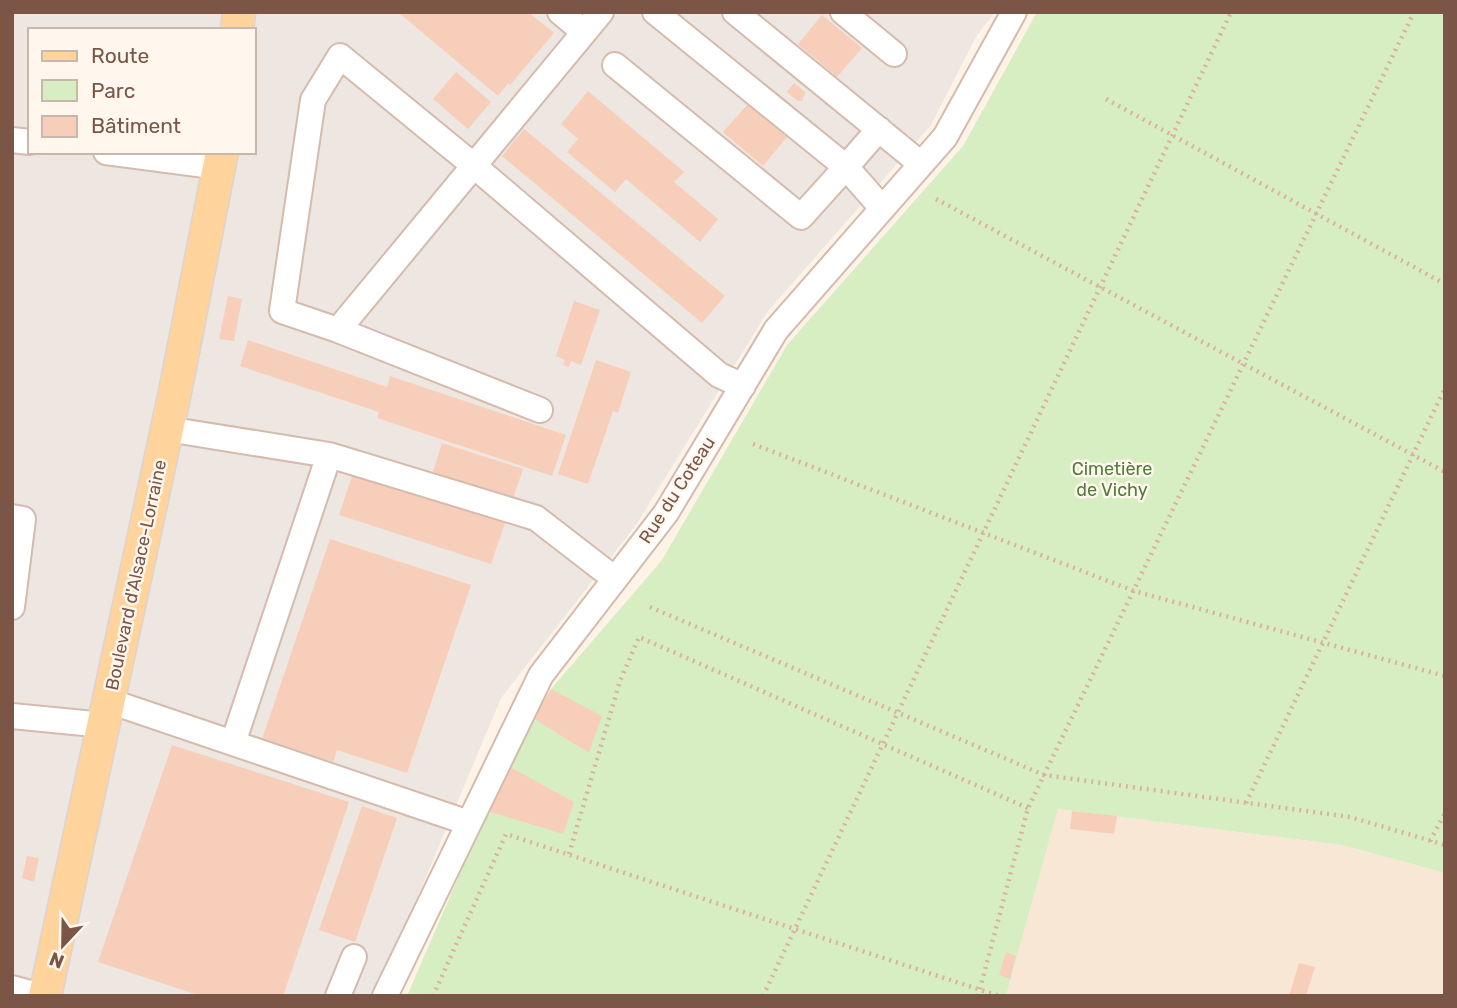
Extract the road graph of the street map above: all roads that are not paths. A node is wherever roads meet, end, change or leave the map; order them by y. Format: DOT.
graph roads {
  1 [pos="560,12"];
  2 [pos="601,12"];
  3 [pos="655,12"];
  4 [pos="735,12"];
  5 [pos="843,12"];
  6 [pos="1014,12"];
  7 [pos="584,32"];
  8 [pos="894,54"];
  9 [pos="615,65"];
  10 [pos="879,129"];
  11 [pos="135,154"];
  12 [pos="221,160"];
  13 [pos="921,164"];
  14 [pos="473,165"];
  15 [pos="846,167"];
  16 [pos="882,208"];
  17 [pos="338,330"];
  18 [pos="743,386"];
  19 [pos="540,410"];
  20 [pos="167,429"];
  21 [pos="329,455"];
  22 [pos="12,517"];
  23 [pos="615,579"];
  24 [pos="12,607"];
  25 [pos="106,713"];
  26 [pos="12,716"];
  27 [pos="233,743"];
  28 [pos="469,823"];
  29 [pos="354,957"];
  30 [pos="12,988"];
  31 [pos="43,996"];
  32 [pos="338,996"];
  33 [pos="385,996"];
  1 -- 7 [label="street"];
  2 -- 7 [label="street"];
  3 -- 15 [label="street"];
  4 -- 10 [label="street"];
  5 -- 8 [label="street"];
  6 -- 13 [label="street, Rue du Coteau"];
  7 -- 14 [label="street"];
  9 -- 15 [label="street"];
  10 -- 13 [label="street"];
  10 -- 15 [label="street"];
  11 -- 12 [label="street"];
  12 -- 20 [label="main road, Boulevard d'Alsace-Lorraine"];
  13 -- 16 [label="street, Rue du Coteau"];
  14 -- 17 [label="street"];
  14 -- 17 [label="street"];
  14 -- 18 [label="street"];
  15 -- 16 [label="street"];
  16 -- 18 [label="street, Rue du Coteau"];
  17 -- 19 [label="street"];
  18 -- 23 [label="street, Rue du Coteau"];
  20 -- 21 [label="street"];
  20 -- 25 [label="main road, Boulevard d'Alsace-Lorraine"];
  21 -- 23 [label="street"];
  21 -- 27 [label="street"];
  22 -- 24 [label="street"];
  23 -- 28 [label="street, Rue du Coteau"];
  25 -- 26 [label="street"];
  25 -- 27 [label="street"];
  25 -- 31 [label="main road, Boulevard d'Alsace-Lorraine"];
  27 -- 28 [label="street"];
  28 -- 33 [label="street, Rue du Coteau"];
  29 -- 32 [label="street"];
  30 -- 31 [label="street"];
}
